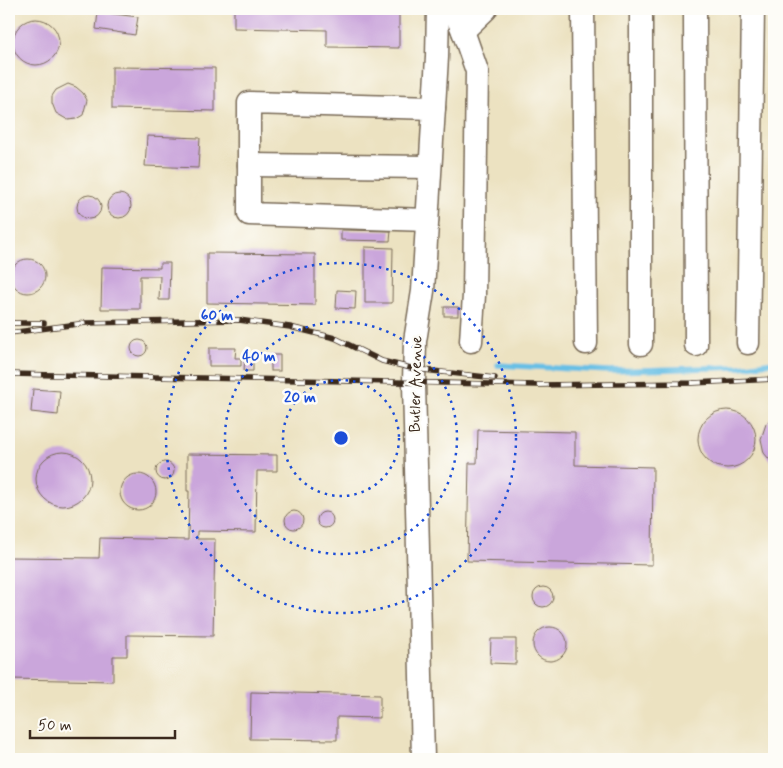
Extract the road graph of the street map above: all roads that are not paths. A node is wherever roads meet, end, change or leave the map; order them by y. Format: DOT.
graph roads {
  1 [pos="438,9"];
  2 [pos="452,9"];
  3 [pos="486,9"];
  4 [pos="583,9"];
  5 [pos="641,9"];
  6 [pos="695,9"];
  7 [pos="753,9"];
  8 [pos="463,31"];
  9 [pos="434,108"];
  10 [pos="249,165"];
  11 [pos="430,167"];
  12 [pos="427,220"];
  13 [pos="471,341"];
  14 [pos="586,343"];
  15 [pos="748,343"];
  16 [pos="641,344"];
  17 [pos="696,344"];
  18 [pos="423,759"];
  1 -- 9 [label="street, Butler Avenue"];
  2 -- 8 [label="street"];
  3 -- 8 [label="street"];
  4 -- 14 [label="street"];
  5 -- 16 [label="street"];
  6 -- 17 [label="street"];
  7 -- 15 [label="street"];
  8 -- 13 [label="street"];
  9 -- 10 [label="street"];
  9 -- 11 [label="street, Butler Avenue"];
  10 -- 11 [label="street"];
  10 -- 12 [label="street"];
  11 -- 12 [label="street, Butler Avenue"];
  12 -- 18 [label="street, Butler Avenue"];
}
